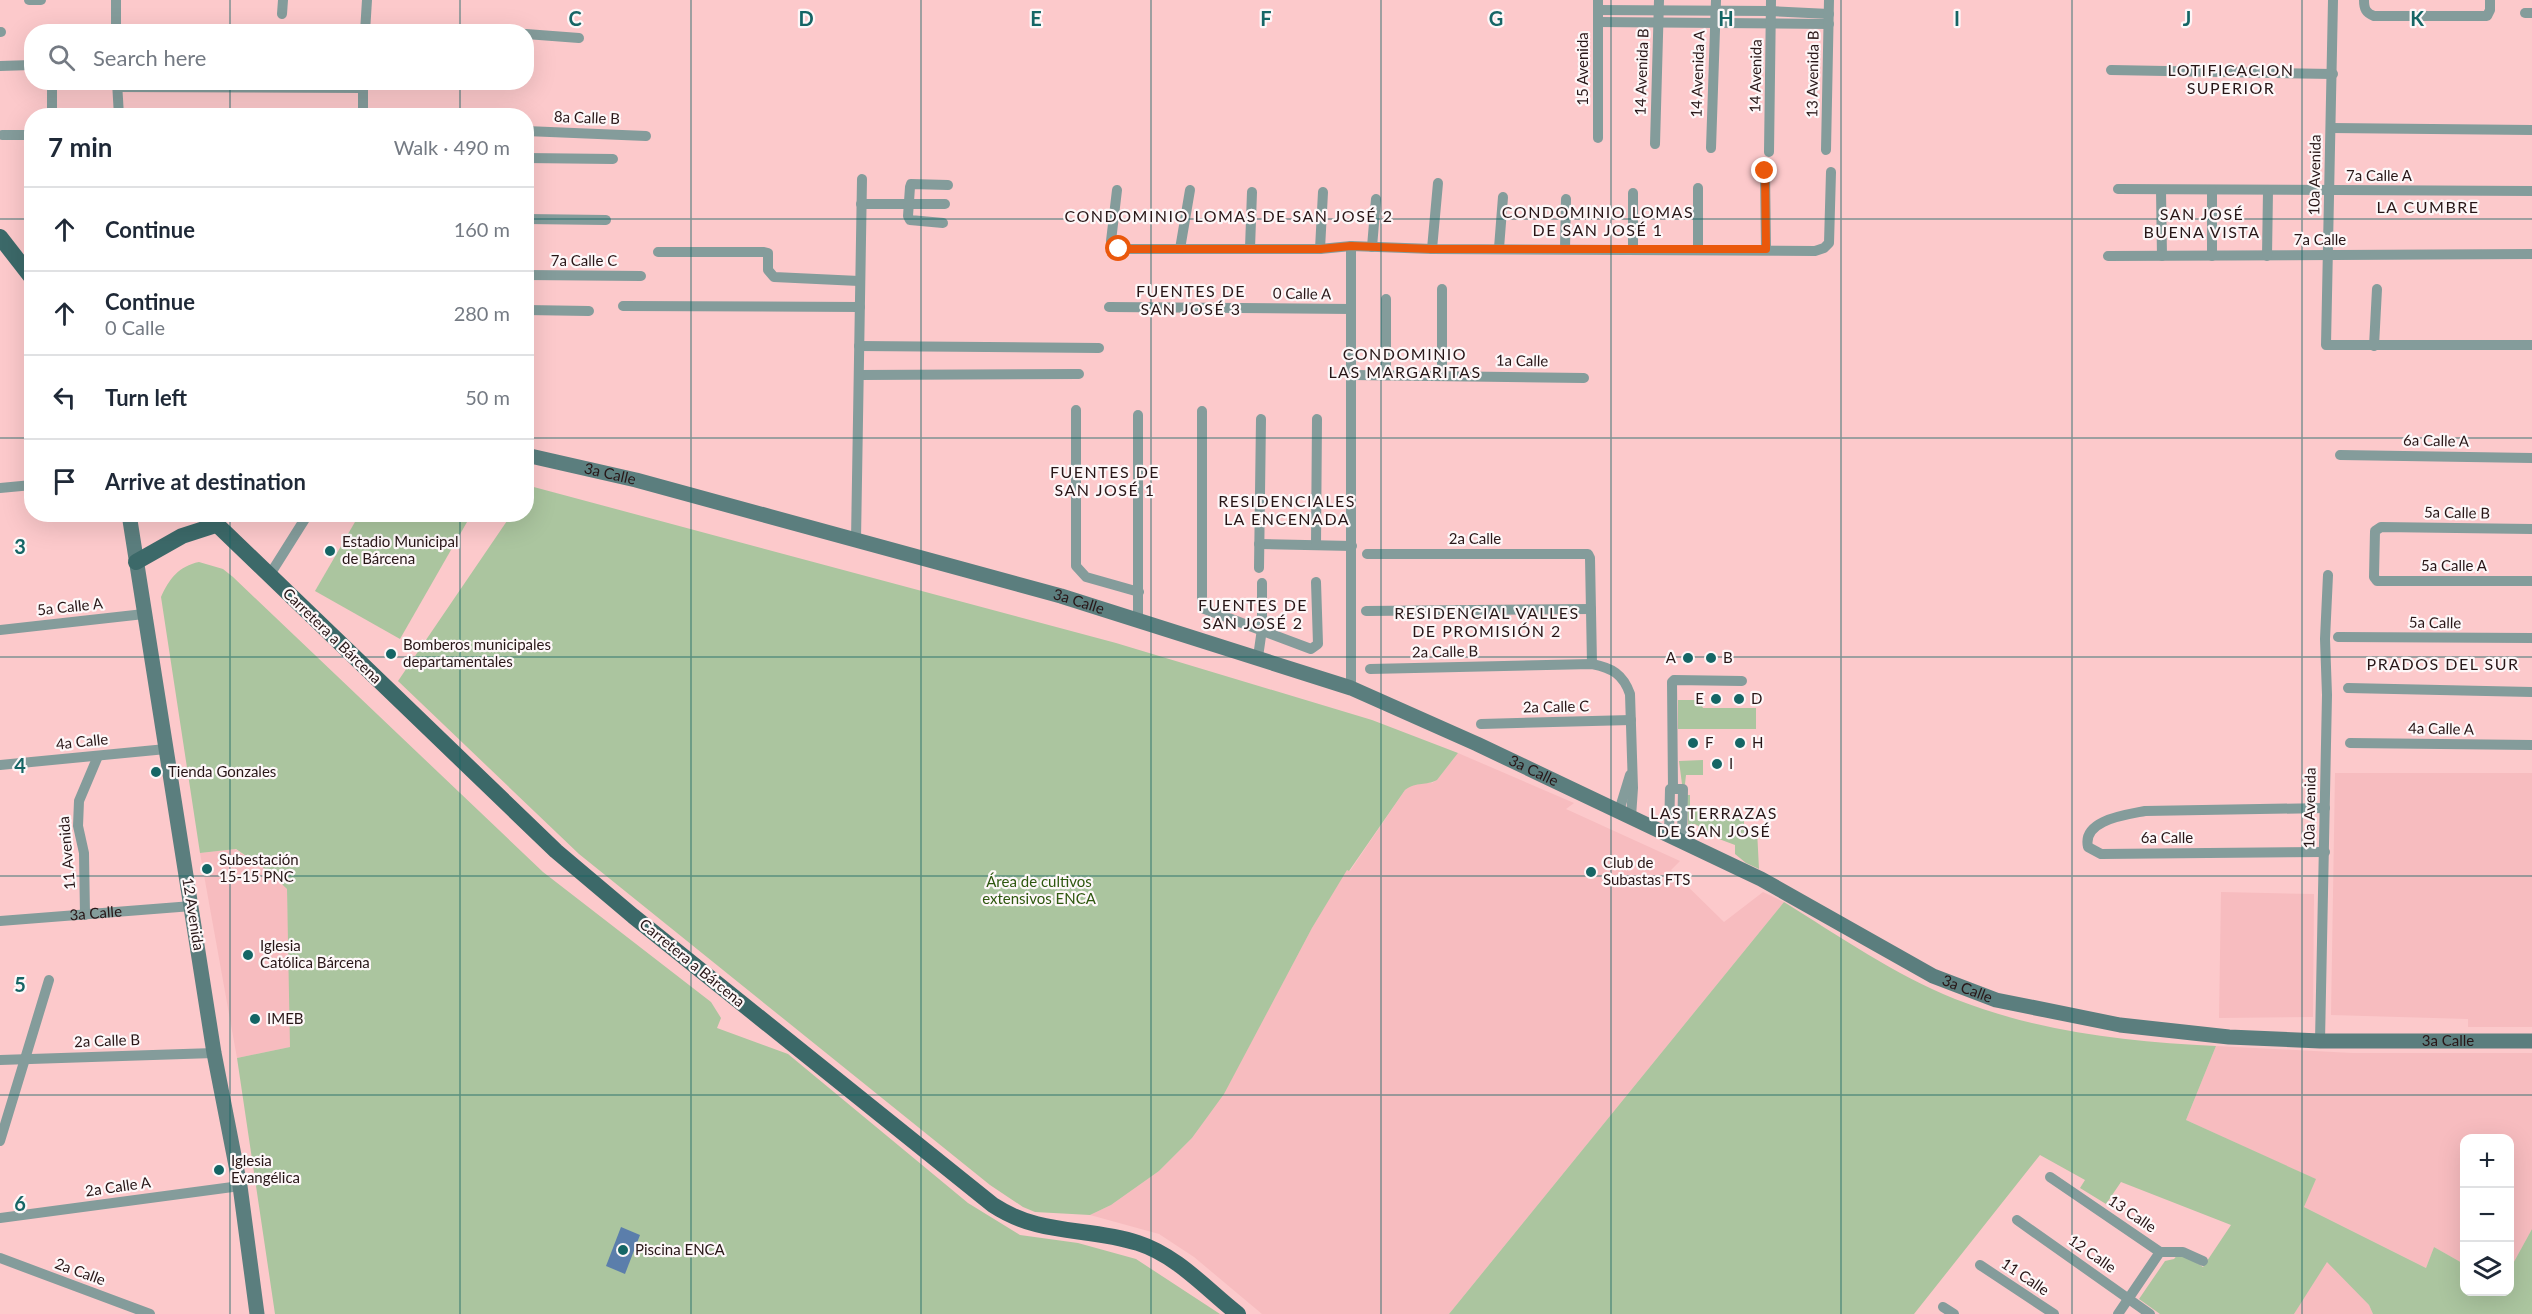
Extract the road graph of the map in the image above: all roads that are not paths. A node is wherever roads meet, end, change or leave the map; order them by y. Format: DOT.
graph roads {
  1 [pos="29,0"];
  2 [pos="41,0"];
  3 [pos="116,0"];
  4 [pos="283,0"];
  5 [pos="367,0"];
  6 [pos="1829,0"];
  7 [pos="2333,0"];
  8 [pos="2490,0"];
  9 [pos="2364,4"];
  10 [pos="1598,5"];
  11 [pos="1715,5"];
  12 [pos="1770,5"];
  13 [pos="1658,11"];
  14 [pos="282,14"];
  15 [pos="1829,19"];
  16 [pos="1598,22"];
  17 [pos="1715,23"];
  18 [pos="1772,23"];
  19 [pos="116,24"];
  20 [pos="366,24"];
  21 [pos="534,35"];
  22 [pos="579,38"];
  23 [pos="24,65"];
  24 [pos="0,66"];
  25 [pos="2111,70"];
  26 [pos="2333,74"];
  27 [pos="52,90"];
  28 [pos="117,90"];
  29 [pos="363,90"];
  30 [pos="52,108"];
  31 [pos="118,108"];
  32 [pos="363,108"];
  33 [pos="2331,128"];
  34 [pos="2532,130"];
  35 [pos="534,131"];
  36 [pos="2,135"];
  37 [pos="24,135"];
  38 [pos="646,136"];
  39 [pos="1598,138"];
  40 [pos="1655,144"];
  41 [pos="1711,148"];
  42 [pos="1826,150"];
  43 [pos="1769,152"];
  44 [pos="534,158"];
  45 [pos="613,159"];
  46 [pos="1765,171"];
  47 [pos="1831,172"];
  48 [pos="862,179"];
  49 [pos="1438,183"];
  50 [pos="948,185"];
  51 [pos="1698,188"];
  52 [pos="2118,189"];
  53 [pos="1117,190"];
  54 [pos="1190,190"];
  55 [pos="2212,190"];
  56 [pos="2161,191"];
  57 [pos="2268,191"];
  58 [pos="2330,191"];
  59 [pos="2532,191"];
  60 [pos="1252,192"];
  61 [pos="1323,192"];
  62 [pos="1633,193"];
  63 [pos="1503,197"];
  64 [pos="1376,199"];
  65 [pos="1566,200"];
  66 [pos="861,204"];
  67 [pos="909,204"];
  68 [pos="945,204"];
  69 [pos="534,219"];
  70 [pos="606,220"];
  71 [pos="944,223"];
  72 [pos="0,237"];
  73 [pos="1351,246"];
  74 [pos="1372,247"];
  75 [pos="1250,248"];
  76 [pos="1499,248"];
  77 [pos="1180,249"];
  78 [pos="1320,249"];
  79 [pos="1431,249"];
  80 [pos="1565,249"];
  81 [pos="1633,249"];
  82 [pos="1698,249"];
  83 [pos="1766,249"];
  84 [pos="658,252"];
  85 [pos="2532,254"];
  86 [pos="2328,255"];
  87 [pos="2108,256"];
  88 [pos="2162,256"];
  89 [pos="2212,256"];
  90 [pos="2267,256"];
  91 [pos="24,264"];
  92 [pos="534,275"];
  93 [pos="641,276"];
  94 [pos="859,281"];
  95 [pos="1442,289"];
  96 [pos="2377,289"];
  97 [pos="1386,299"];
  98 [pos="623,306"];
  99 [pos="860,307"];
  100 [pos="1109,307"];
  101 [pos="1351,309"];
  102 [pos="534,310"];
  103 [pos="589,311"];
  104 [pos="2532,345"];
  105 [pos="859,346"];
  106 [pos="2374,346"];
  107 [pos="1099,348"];
  108 [pos="1079,374"];
  109 [pos="859,375"];
  110 [pos="1352,375"];
  111 [pos="1386,375"];
  112 [pos="1442,375"];
  113 [pos="1584,378"];
  114 [pos="1076,410"];
  115 [pos="1202,411"];
  116 [pos="1138,415"];
  117 [pos="1261,419"];
  118 [pos="1317,419"];
  119 [pos="2340,455"];
  120 [pos="534,456"];
  121 [pos="2532,458"];
  122 [pos="24,486"];
  123 [pos="0,488"];
  124 [pos="130,522"];
  125 [pos="207,522"];
  126 [pos="213,522"];
  127 [pos="303,522"];
  128 [pos="2532,529"];
  129 [pos="856,540"];
  130 [pos="1259,544"];
  131 [pos="1316,545"];
  132 [pos="1352,546"];
  133 [pos="1367,554"];
  134 [pos="136,562"];
  135 [pos="1259,568"];
  136 [pos="269,576"];
  137 [pos="2328,576"];
  138 [pos="2377,581"];
  139 [pos="2532,581"];
  140 [pos="1316,582"];
  141 [pos="1262,583"];
  142 [pos="1139,592"];
  143 [pos="1592,609"];
  144 [pos="1366,611"];
  145 [pos="144,614"];
  146 [pos="1138,620"];
  147 [pos="1262,629"];
  148 [pos="0,630"];
  149 [pos="2338,637"];
  150 [pos="2532,638"];
  151 [pos="1258,657"];
  152 [pos="1592,664"];
  153 [pos="1370,669"];
  154 [pos="1742,681"];
  155 [pos="1351,688"];
  156 [pos="2348,688"];
  157 [pos="2532,692"];
  158 [pos="1631,720"];
  159 [pos="1481,724"];
  160 [pos="2350,743"];
  161 [pos="2532,745"];
  162 [pos="166,749"];
  163 [pos="98,756"];
  164 [pos="0,765"];
  165 [pos="2325,808"];
  166 [pos="1625,814"];
  167 [pos="1676,838"];
  168 [pos="2325,852"];
  169 [pos="192,906"];
  170 [pos="85,915"];
  171 [pos="0,921"];
  172 [pos="49,980"];
  173 [pos="2320,1041"];
  174 [pos="2532,1041"];
  175 [pos="214,1053"];
  176 [pos="26,1058"];
  177 [pos="0,1060"];
  178 [pos="0,1141"];
  179 [pos="2050,1177"];
  180 [pos="240,1186"];
  181 [pos="0,1218"];
  182 [pos="2017,1220"];
  183 [pos="2160,1252"];
  184 [pos="0,1258"];
  185 [pos="2203,1261"];
  186 [pos="1980,1265"];
  187 [pos="2129,1298"];
  188 [pos="1943,1307"];
  189 [pos="150,1314"];
  190 [pos="257,1314"];
  191 [pos="1238,1314"];
  192 [pos="1954,1314"];
  193 [pos="2054,1314"];
  194 [pos="2118,1314"];
  195 [pos="2149,1314"];
  1 -- 2 [label="street"];
  3 -- 19 [label="street"];
  4 -- 14 [label="street"];
  5 -- 20 [label="street"];
  6 -- 15 [label="street, 13 Avenida B"];
  7 -- 26 [label="street, 10a Avenida"];
  8 -- 9 [label="street"];
  10 -- 13 [label="street"];
  10 -- 16 [label="street, 15 Avenida"];
  11 -- 12 [label="street"];
  11 -- 13 [label="street"];
  11 -- 17 [label="street, 14 Avenida A"];
  12 -- 15 [label="street"];
  12 -- 18 [label="street, 14 Avenida"];
  13 -- 16 [label="street"];
  13 -- 17 [label="street"];
  13 -- 40 [label="street, 14 Avenida B"];
  15 -- 18 [label="street"];
  15 -- 42 [label="street, 13 Avenida B"];
  16 -- 39 [label="street, 15 Avenida"];
  17 -- 18 [label="street"];
  17 -- 41 [label="street, 14 Avenida A"];
  18 -- 43 [label="street, 14 Avenida"];
  21 -- 22 [label="street"];
  23 -- 24 [label="street"];
  25 -- 26 [label="street"];
  26 -- 33 [label="street, 10a Avenida"];
  27 -- 30 [label="street"];
  28 -- 31 [label="street"];
  29 -- 32 [label="street"];
  33 -- 34 [label="street"];
  33 -- 58 [label="street, 10a Avenida"];
  35 -- 38 [label="street, 8a Calle B"];
  36 -- 37 [label="street"];
  44 -- 45 [label="street"];
  46 -- 83 [label="street"];
  47 -- 83 [label="street"];
  48 -- 66 [label="street"];
  49 -- 79 [label="street"];
  50 -- 67 [label="street"];
  51 -- 82 [label="street"];
  52 -- 56 [label="street, 7a Calle A"];
  53 -- 77 [label="street"];
  54 -- 77 [label="street"];
  55 -- 56 [label="street, 7a Calle A"];
  55 -- 57 [label="street, 7a Calle A"];
  55 -- 89 [label="street"];
  56 -- 88 [label="street"];
  57 -- 58 [label="street, 7a Calle A"];
  57 -- 90 [label="street"];
  58 -- 59 [label="street, 7a Calle A"];
  58 -- 86 [label="street, 10a Avenida"];
  60 -- 75 [label="street"];
  61 -- 78 [label="street"];
  62 -- 81 [label="street"];
  63 -- 76 [label="street"];
  64 -- 74 [label="street"];
  65 -- 80 [label="street"];
  66 -- 67 [label="street"];
  66 -- 94 [label="street"];
  67 -- 68 [label="street"];
  67 -- 71 [label="street"];
  69 -- 70 [label="street"];
  72 -- 91 [label="main road"];
  73 -- 74 [label="street"];
  73 -- 78 [label="street"];
  73 -- 101 [label="street"];
  74 -- 79 [label="street"];
  75 -- 77 [label="street"];
  75 -- 78 [label="street"];
  76 -- 79 [label="street"];
  76 -- 80 [label="street"];
  80 -- 81 [label="street"];
  81 -- 82 [label="street"];
  82 -- 83 [label="street"];
  84 -- 94 [label="street"];
  85 -- 86 [label="street, 7a Calle"];
  86 -- 90 [label="street, 7a Calle"];
  86 -- 106 [label="street, 10a Avenida"];
  87 -- 88 [label="street, 7a Calle"];
  88 -- 89 [label="street, 7a Calle"];
  89 -- 90 [label="street, 7a Calle"];
  92 -- 93 [label="street, 7a Calle C"];
  94 -- 99 [label="street"];
  95 -- 112 [label="street"];
  96 -- 106 [label="street"];
  97 -- 111 [label="street"];
  98 -- 99 [label="street"];
  99 -- 105 [label="street"];
  100 -- 101 [label="street, 0 Calle A"];
  101 -- 110 [label="street"];
  102 -- 103 [label="street"];
  104 -- 106 [label="street"];
  105 -- 107 [label="street"];
  105 -- 109 [label="street"];
  108 -- 109 [label="street"];
  109 -- 129 [label="street"];
  110 -- 111 [label="street, 1a Calle"];
  110 -- 132 [label="street"];
  111 -- 112 [label="street, 1a Calle"];
  112 -- 113 [label="street, 1a Calle"];
  114 -- 142 [label="street"];
  115 -- 147 [label="street"];
  116 -- 142 [label="street"];
  117 -- 130 [label="street"];
  118 -- 131 [label="street"];
  119 -- 121 [label="street, 6a Calle A"];
  120 -- 129 [label="main road, 3a Calle"];
  122 -- 123 [label="street"];
  124 -- 134 [label="main road, 12 Avenida"];
  125 -- 134 [label="main road"];
  126 -- 136 [label="main road, Carretera a Bárcena"];
  127 -- 136 [label="street"];
  128 -- 138 [label="street, 5a Calle B"];
  129 -- 146 [label="main road, 3a Calle"];
  130 -- 131 [label="street"];
  130 -- 135 [label="street"];
  131 -- 132 [label="street"];
  132 -- 155 [label="street"];
  133 -- 143 [label="street, 2a Calle"];
  134 -- 145 [label="main road, 12 Avenida"];
  136 -- 191 [label="main road, Carretera a Bárcena"];
  137 -- 165 [label="street, 10a Avenida"];
  138 -- 139 [label="street, 5a Calle A"];
  140 -- 147 [label="street"];
  141 -- 147 [label="street"];
  142 -- 146 [label="street"];
  143 -- 144 [label="street"];
  143 -- 152 [label="street"];
  145 -- 148 [label="street, 5a Calle A"];
  145 -- 162 [label="main road, 12 Avenida"];
  146 -- 151 [label="main road, 3a Calle"];
  147 -- 151 [label="street"];
  149 -- 150 [label="street, 5a Calle"];
  151 -- 155 [label="main road, 3a Calle"];
  152 -- 153 [label="street, 2a Calle B"];
  152 -- 158 [label="street"];
  154 -- 167 [label="street"];
  155 -- 166 [label="main road, 3a Calle"];
  156 -- 157 [label="street"];
  158 -- 159 [label="street, 2a Calle C"];
  158 -- 166 [label="street"];
  160 -- 161 [label="street, 4a Calle A"];
  162 -- 163 [label="street, 4a Calle"];
  162 -- 169 [label="main road, 12 Avenida"];
  163 -- 164 [label="street, 4a Calle"];
  163 -- 170 [label="street, 11 Avenida"];
  165 -- 168 [label="street, 10a Avenida"];
  165 -- 168 [label="street, 6a Calle"];
  166 -- 167 [label="main road, 3a Calle"];
  167 -- 173 [label="main road, 3a Calle"];
  168 -- 173 [label="street, 10a Avenida"];
  169 -- 170 [label="street, 3a Calle"];
  169 -- 175 [label="main road, 12 Avenida"];
  170 -- 171 [label="street, 3a Calle"];
  172 -- 176 [label="street"];
  173 -- 174 [label="main road, 3a Calle"];
  175 -- 176 [label="street, 2a Calle B"];
  175 -- 180 [label="main road, 12 Avenida"];
  176 -- 177 [label="street, 2a Calle B"];
  176 -- 178 [label="street"];
  179 -- 183 [label="street, 13 Calle"];
  180 -- 181 [label="street, 2a Calle A"];
  180 -- 190 [label="main road, 12 Avenida"];
  182 -- 187 [label="street, 12 Calle"];
  183 -- 185 [label="street, 13 Calle"];
  183 -- 187 [label="street"];
  184 -- 189 [label="street, 2a Calle"];
  186 -- 193 [label="street, 11 Calle"];
  187 -- 194 [label="street"];
  187 -- 195 [label="street, 12 Calle"];
  188 -- 192 [label="street"];
}
